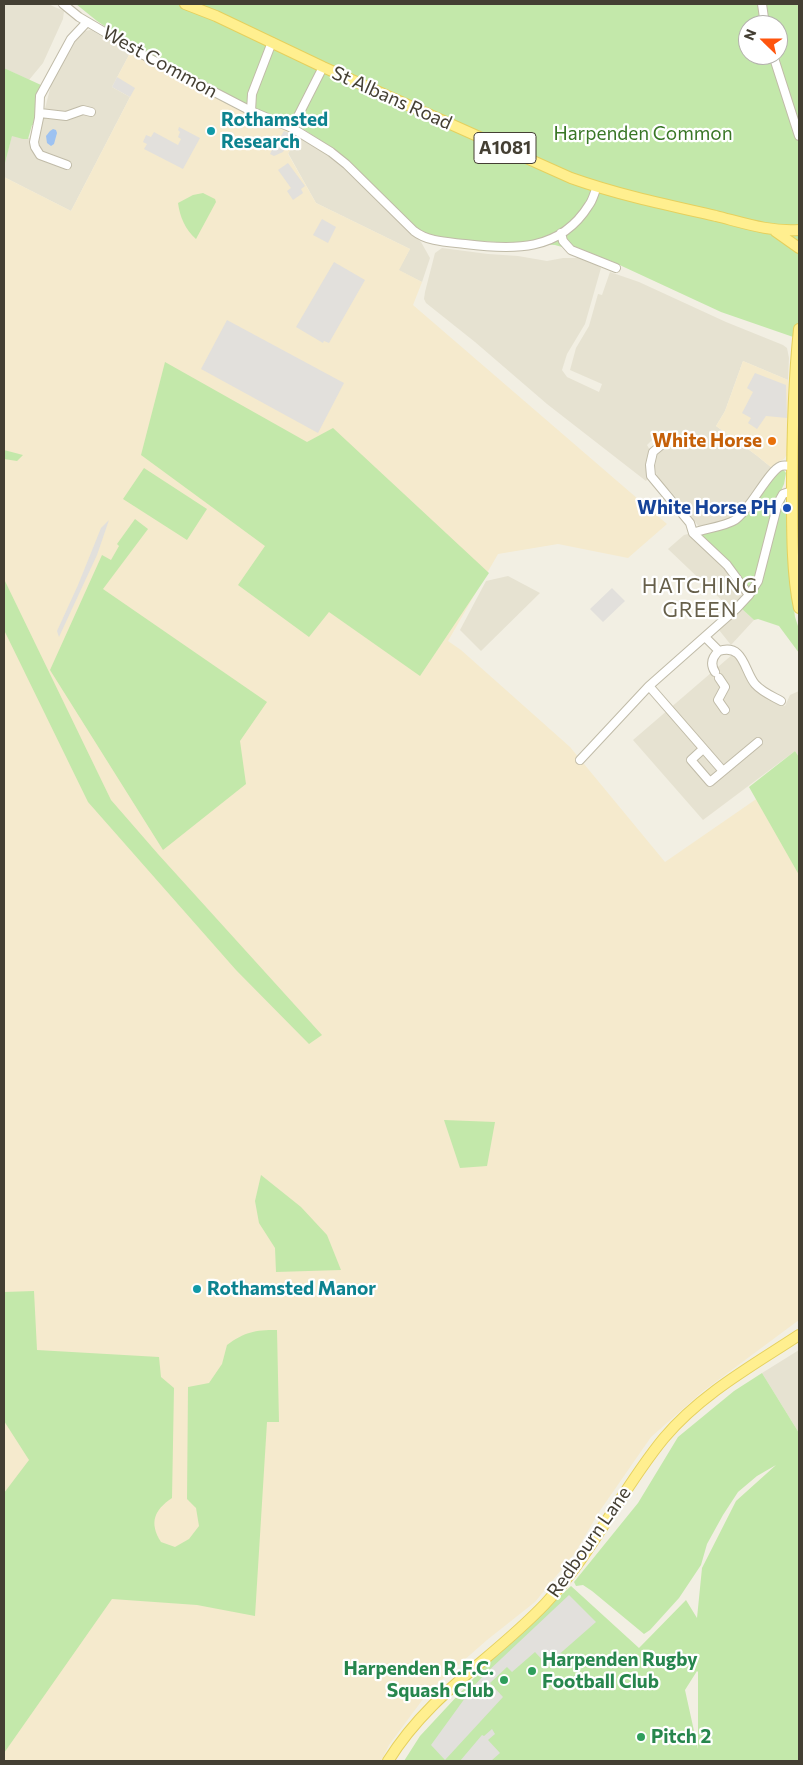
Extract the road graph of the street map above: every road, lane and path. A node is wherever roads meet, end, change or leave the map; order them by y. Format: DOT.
graph roads {
  1 [pos="64,4"];
  2 [pos="185,4"];
  3 [pos="87,22"];
  4 [pos="272,42"];
  5 [pos="776,65"];
  6 [pos="323,67"];
  7 [pos="251,111"];
  8 [pos="91,112"];
  9 [pos="40,113"];
  10 [pos="292,128"];
  11 [pos="799,136"];
  12 [pos="67,165"];
  13 [pos="597,187"];
  14 [pos="799,230"];
  15 [pos="776,231"];
  16 [pos="560,233"];
  17 [pos="799,241"];
  18 [pos="799,247"];
  19 [pos="616,268"];
  20 [pos="799,330"];
  21 [pos="798,349"];
  22 [pos="665,442"];
  23 [pos="792,466"];
  24 [pos="792,491"];
  25 [pos="693,533"];
  26 [pos="796,533"];
  27 [pos="749,595"];
  28 [pos="799,608"];
  29 [pos="705,637"];
  30 [pos="719,651"];
  31 [pos="649,686"];
  32 [pos="781,701"];
  33 [pos="725,710"];
  34 [pos="758,742"];
  35 [pos="703,749"];
  36 [pos="580,760"];
  37 [pos="723,771"];
  38 [pos="799,1335"];
  39 [pos="388,1761"];
  1 -- 3 [label="street, West Common"];
  2 -- 4 [label="main road, St Albans Road / A1081"];
  3 -- 7 [label="street, West Common"];
  3 -- 9 [label="street"];
  4 -- 6 [label="main road, St Albans Road / A1081"];
  4 -- 7 [label="street"];
  5 -- 11 [label="street"];
  6 -- 10 [label="street"];
  6 -- 13 [label="main road, St Albans Road / A1081"];
  7 -- 10 [label="street, West Common"];
  8 -- 9 [label="street"];
  9 -- 12 [label="street"];
  10 -- 16 [label="street, West Common"];
  13 -- 15 [label="main road, St Albans Road / A1081"];
  13 -- 16 [label="street, West Common"];
  14 -- 15 [label="main road, St Albans Road / A1081"];
  15 -- 18 [label="main road, St Albans Road / A1081"];
  16 -- 19 [label="street"];
  17 -- 18 [label="main road, St Albans Road"];
  20 -- 21 [label="main road"];
  21 -- 23 [label="main road"];
  22 -- 25 [label="street"];
  23 -- 24 [label="main road"];
  23 -- 25 [label="street"];
  24 -- 26 [label="main road"];
  24 -- 27 [label="street"];
  25 -- 27 [label="street"];
  26 -- 28 [label="main road"];
  27 -- 29 [label="street"];
  29 -- 30 [label="street"];
  29 -- 31 [label="street"];
  30 -- 32 [label="street"];
  30 -- 33 [label="street"];
  31 -- 35 [label="street"];
  31 -- 36 [label="street"];
  34 -- 37 [label="street"];
  35 -- 37 [label="street"];
  35 -- 37 [label="street"];
  38 -- 39 [label="main road, Redbourn Lane"];
}
